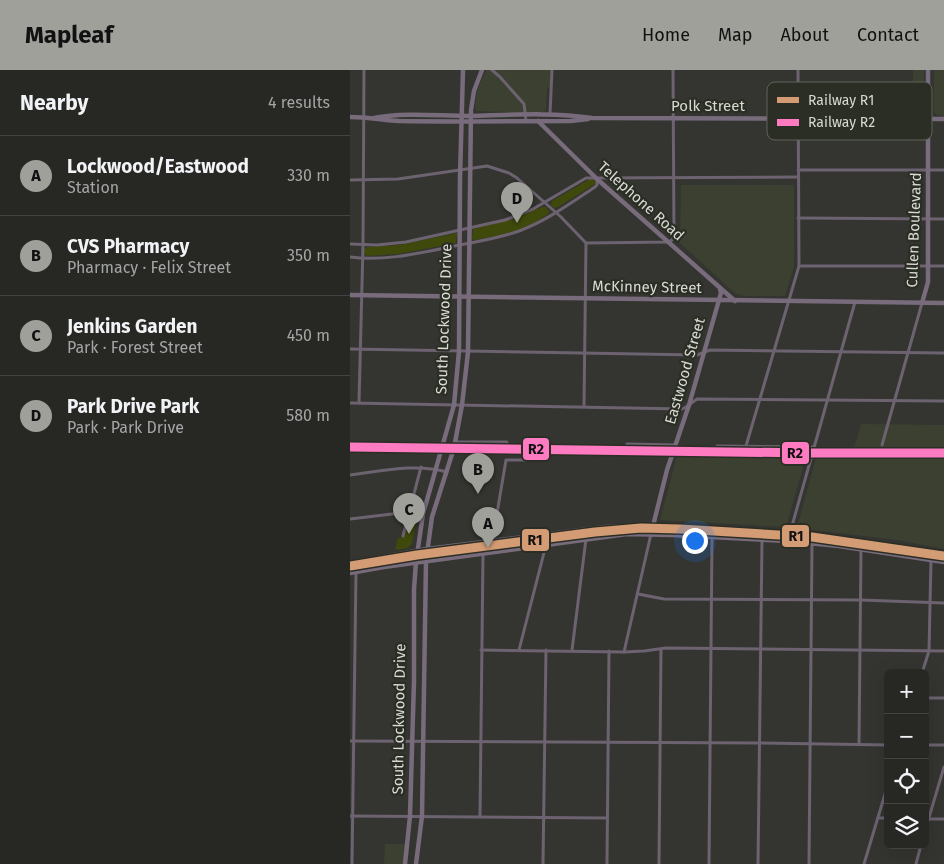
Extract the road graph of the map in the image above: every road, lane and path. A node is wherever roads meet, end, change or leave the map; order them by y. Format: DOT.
graph roads {
  1 [pos="364,70"];
  2 [pos="463,70"];
  3 [pos="482,70"];
  4 [pos="492,70"];
  5 [pos="552,70"];
  6 [pos="673,70"];
  7 [pos="526,115"];
  8 [pos="550,115"];
  9 [pos="462,116"];
  10 [pos="350,117"];
  11 [pos="363,117"];
  12 [pos="374,118"];
  13 [pos="472,118"];
  14 [pos="592,118"];
  15 [pos="674,119"];
  16 [pos="767,119"];
  17 [pos="526,121"];
  18 [pos="538,121"];
  19 [pos="550,121"];
  20 [pos="462,122"];
  21 [pos="551,134"];
  22 [pos="798,140"];
  23 [pos="928,140"];
  24 [pos="470,167"];
  25 [pos="461,169"];
  26 [pos="798,170"];
  27 [pos="929,170"];
  28 [pos="944,170"];
  29 [pos="798,177"];
  30 [pos="674,178"];
  31 [pos="597,179"];
  32 [pos="350,180"];
  33 [pos="362,180"];
  34 [pos="545,202"];
  35 [pos="556,212"];
  36 [pos="798,218"];
  37 [pos="928,219"];
  38 [pos="944,219"];
  39 [pos="470,227"];
  40 [pos="459,229"];
  41 [pos="669,242"];
  42 [pos="470,243"];
  43 [pos="586,243"];
  44 [pos="350,244"];
  45 [pos="363,245"];
  46 [pos="460,245"];
  47 [pos="350,257"];
  48 [pos="362,259"];
  49 [pos="799,266"];
  50 [pos="928,266"];
  51 [pos="944,266"];
  52 [pos="720,289"];
  53 [pos="350,295"];
  54 [pos="361,295"];
  55 [pos="459,297"];
  56 [pos="468,297"];
  57 [pos="585,298"];
  58 [pos="718,300"];
  59 [pos="735,300"];
  60 [pos="788,301"];
  61 [pos="855,302"];
  62 [pos="922,303"];
  63 [pos="944,303"];
  64 [pos="350,349"];
  65 [pos="360,349"];
  66 [pos="773,351"];
  67 [pos="840,351"];
  68 [pos="459,352"];
  69 [pos="468,352"];
  70 [pos="703,352"];
  71 [pos="908,352"];
  72 [pos="585,353"];
  73 [pos="944,353"];
  74 [pos="759,400"];
  75 [pos="827,401"];
  76 [pos="894,401"];
  77 [pos="944,401"];
  78 [pos="350,403"];
  79 [pos="359,403"];
  80 [pos="454,405"];
  81 [pos="462,405"];
  82 [pos="689,405"];
  83 [pos="584,406"];
  84 [pos="455,442"];
  85 [pos="507,442"];
  86 [pos="627,444"];
  87 [pos="676,444"];
  88 [pos="882,445"];
  89 [pos="717,446"];
  90 [pos="746,446"];
  91 [pos="814,447"];
  92 [pos="537,460"];
  93 [pos="421,467"];
  94 [pos="436,469"];
  95 [pos="447,472"];
  96 [pos="350,475"];
  97 [pos="409,512"];
  98 [pos="423,514"];
  99 [pos="350,520"];
  100 [pos="653,525"];
  101 [pos="790,532"];
  102 [pos="651,534"];
  103 [pos="403,536"];
  104 [pos="712,538"];
  105 [pos="586,539"];
  106 [pos="762,540"];
  107 [pos="494,541"];
  108 [pos="812,544"];
  109 [pos="546,545"];
  110 [pos="427,549"];
  111 [pos="418,550"];
  112 [pos="862,550"];
  113 [pos="944,553"];
  114 [pos="483,554"];
  115 [pos="931,560"];
  116 [pos="426,561"];
  117 [pos="416,562"];
  118 [pos="944,562"];
  119 [pos="350,563"];
  120 [pos="356,572"];
  121 [pos="350,573"];
  122 [pos="638,594"];
  123 [pos="711,599"];
  124 [pos="761,599"];
  125 [pos="811,600"];
  126 [pos="861,600"];
  127 [pos="930,601"];
  128 [pos="944,603"];
  129 [pos="413,622"];
  130 [pos="424,622"];
  131 [pos="661,648"];
  132 [pos="710,648"];
  133 [pos="481,650"];
  134 [pos="519,650"];
  135 [pos="546,650"];
  136 [pos="572,650"];
  137 [pos="760,650"];
  138 [pos="810,650"];
  139 [pos="860,650"];
  140 [pos="609,651"];
  141 [pos="929,651"];
  142 [pos="944,651"];
  143 [pos="624,652"];
  144 [pos="923,669"];
  145 [pos="414,681"];
  146 [pos="423,681"];
  147 [pos="929,698"];
  148 [pos="944,698"];
  149 [pos="424,740"];
  150 [pos="352,741"];
  151 [pos="481,741"];
  152 [pos="412,742"];
  153 [pos="608,742"];
  154 [pos="660,742"];
  155 [pos="710,742"];
  156 [pos="544,743"];
  157 [pos="760,743"];
  158 [pos="810,743"];
  159 [pos="859,744"];
  160 [pos="884,745"];
  161 [pos="929,745"];
  162 [pos="944,745"];
  163 [pos="944,766"];
  164 [pos="884,798"];
  165 [pos="929,813"];
  166 [pos="351,816"];
  167 [pos="410,816"];
  168 [pos="422,816"];
  169 [pos="480,817"];
  170 [pos="544,817"];
  171 [pos="607,818"];
  172 [pos="878,818"];
  173 [pos="884,818"];
  174 [pos="929,819"];
  175 [pos="944,819"];
  176 [pos="920,849"];
  177 [pos="352,864"];
  178 [pos="405,864"];
  179 [pos="416,864"];
  180 [pos="543,864"];
  181 [pos="607,864"];
  182 [pos="659,864"];
  183 [pos="709,864"];
  184 [pos="758,864"];
  185 [pos="809,864"];
  186 [pos="864,864"];
  187 [pos="916,864"];
  1 -- 11 [label="street"];
  2 -- 9 [label="main road, South Lockwood Drive"];
  3 -- 13 [label="main road, South Lockwood Drive"];
  4 -- 7 [label="street"];
  5 -- 8 [label="street"];
  6 -- 15 [label="street"];
  7 -- 8 [label="main road, Polk Street"];
  7 -- 13 [label="main road, Polk Street"];
  7 -- 17 [label="street"];
  8 -- 14 [label="main road, Polk Street"];
  8 -- 19 [label="main road"];
  9 -- 12 [label="main road, Polk Street"];
  9 -- 13 [label="main road, Polk Street"];
  9 -- 20 [label="main road, South Lockwood Drive"];
  10 -- 11 [label="main road, Polk Street"];
  11 -- 12 [label="main road, Polk Street"];
  11 -- 33 [label="street"];
  12 -- 20 [label="main road, Polk Street"];
  13 -- 17 [label="main road, Polk Street"];
  13 -- 20 [label="main road, Polk Street"];
  13 -- 24 [label="main road, South Lockwood Drive"];
  14 -- 15 [label="main road, Polk Street"];
  14 -- 19 [label="main road, Polk Street"];
  15 -- 16 [label="main road, Polk Street"];
  15 -- 30 [label="street"];
  17 -- 18 [label="main road, Polk Street"];
  18 -- 19 [label="main road, Polk Street"];
  18 -- 21 [label="main road, Telephone Road"];
  19 -- 21 [label="main road"];
  20 -- 25 [label="main road, South Lockwood Drive"];
  21 -- 31 [label="main road, Telephone Road"];
  22 -- 26 [label="street"];
  23 -- 27 [label="main road, Cullen Boulevard"];
  24 -- 25 [label="street"];
  24 -- 34 [label="street"];
  24 -- 39 [label="main road, South Lockwood Drive"];
  25 -- 33 [label="street"];
  25 -- 40 [label="main road, South Lockwood Drive"];
  26 -- 27 [label="street"];
  26 -- 29 [label="street"];
  27 -- 28 [label="street"];
  27 -- 37 [label="main road, Cullen Boulevard"];
  29 -- 30 [label="street"];
  29 -- 36 [label="street"];
  30 -- 31 [label="street"];
  30 -- 41 [label="street"];
  31 -- 34 [label="street"];
  31 -- 35 [label="street"];
  31 -- 41 [label="main road, Telephone Road"];
  32 -- 33 [label="street"];
  33 -- 45 [label="street"];
  34 -- 35 [label="street"];
  34 -- 39 [label="street"];
  35 -- 42 [label="street"];
  35 -- 43 [label="street"];
  36 -- 37 [label="street"];
  36 -- 49 [label="street"];
  37 -- 38 [label="street"];
  37 -- 50 [label="main road, Cullen Boulevard"];
  39 -- 40 [label="street"];
  39 -- 42 [label="main road, South Lockwood Drive"];
  40 -- 45 [label="street"];
  40 -- 46 [label="main road, South Lockwood Drive"];
  41 -- 43 [label="street"];
  41 -- 52 [label="main road, Telephone Road"];
  42 -- 46 [label="street"];
  42 -- 56 [label="main road, South Lockwood Drive"];
  43 -- 57 [label="street"];
  44 -- 45 [label="street"];
  45 -- 48 [label="street"];
  46 -- 48 [label="street"];
  46 -- 55 [label="main road, South Lockwood Drive"];
  47 -- 48 [label="street"];
  48 -- 54 [label="street"];
  49 -- 50 [label="street"];
  49 -- 60 [label="street"];
  50 -- 51 [label="street"];
  50 -- 62 [label="main road, Cullen Boulevard"];
  52 -- 58 [label="main road"];
  52 -- 59 [label="main road, Telephone Road"];
  53 -- 54 [label="main road, McKinney Street"];
  54 -- 55 [label="main road, McKinney Street"];
  54 -- 65 [label="street"];
  55 -- 56 [label="main road, McKinney Street"];
  55 -- 68 [label="main road, South Lockwood Drive"];
  56 -- 57 [label="main road, McKinney Street"];
  56 -- 69 [label="main road, South Lockwood Drive"];
  57 -- 58 [label="main road, McKinney Street"];
  57 -- 72 [label="street"];
  58 -- 59 [label="main road, McKinney Street"];
  58 -- 70 [label="main road, Eastwood Street"];
  59 -- 60 [label="main road, McKinney Street"];
  60 -- 61 [label="main road, McKinney Street"];
  60 -- 66 [label="street"];
  61 -- 62 [label="main road, McKinney Street"];
  61 -- 67 [label="street"];
  62 -- 63 [label="main road, McKinney Street"];
  62 -- 71 [label="street, Cullen Boulevard"];
  64 -- 65 [label="street"];
  65 -- 68 [label="street"];
  65 -- 79 [label="street"];
  66 -- 67 [label="street"];
  66 -- 70 [label="street"];
  66 -- 74 [label="street"];
  67 -- 71 [label="street"];
  67 -- 75 [label="street"];
  68 -- 69 [label="street"];
  68 -- 80 [label="main road, South Lockwood Drive"];
  69 -- 72 [label="street"];
  69 -- 81 [label="main road, South Lockwood Drive"];
  70 -- 72 [label="street"];
  70 -- 82 [label="main road, Eastwood Street"];
  71 -- 73 [label="street"];
  71 -- 76 [label="street, Cullen Boulevard"];
  72 -- 83 [label="street"];
  74 -- 75 [label="street"];
  74 -- 82 [label="street"];
  74 -- 90 [label="street"];
  75 -- 76 [label="street"];
  75 -- 91 [label="street"];
  76 -- 77 [label="street"];
  76 -- 88 [label="street, Cullen Boulevard"];
  78 -- 79 [label="street"];
  79 -- 80 [label="street"];
  80 -- 81 [label="street"];
  80 -- 94 [label="main road, South Lockwood Drive"];
  81 -- 83 [label="street"];
  81 -- 84 [label="main road, South Lockwood Drive"];
  82 -- 83 [label="street"];
  82 -- 87 [label="main road, Eastwood Street"];
  84 -- 85 [label="street"];
  84 -- 95 [label="main road, South Lockwood Drive"];
  86 -- 87 [label="street"];
  87 -- 100 [label="main road, Eastwood Street"];
  89 -- 90 [label="street"];
  90 -- 91 [label="street"];
  91 -- 101 [label="street"];
  92 -- 107 [label="street"];
  93 -- 94 [label="street"];
  93 -- 96 [label="street"];
  93 -- 97 [label="street"];
  94 -- 95 [label="street"];
  94 -- 98 [label="main road, South Lockwood Drive"];
  95 -- 110 [label="main road, South Lockwood Drive"];
  97 -- 98 [label="street"];
  97 -- 99 [label="street"];
  97 -- 103 [label="street"];
  98 -- 111 [label="main road, South Lockwood Drive"];
  100 -- 101 [label="main road"];
  100 -- 102 [label="main road, Eastwood Street"];
  100 -- 107 [label="main road"];
  101 -- 113 [label="main road"];
  102 -- 104 [label="main road"];
  102 -- 105 [label="main road"];
  102 -- 122 [label="street, Eastwood Street"];
  104 -- 106 [label="main road"];
  104 -- 123 [label="street"];
  105 -- 109 [label="main road"];
  105 -- 136 [label="street"];
  106 -- 108 [label="main road"];
  106 -- 124 [label="street"];
  107 -- 110 [label="main road"];
  108 -- 112 [label="main road"];
  108 -- 125 [label="street"];
  109 -- 114 [label="main road"];
  109 -- 134 [label="street"];
  110 -- 111 [label="main road"];
  110 -- 116 [label="main road, South Lockwood Drive"];
  111 -- 117 [label="main road, South Lockwood Drive"];
  111 -- 119 [label="main road"];
  112 -- 115 [label="main road"];
  112 -- 126 [label="street"];
  114 -- 116 [label="main road"];
  114 -- 133 [label="street"];
  115 -- 118 [label="main road"];
  115 -- 127 [label="street"];
  116 -- 117 [label="main road"];
  116 -- 130 [label="main road, South Lockwood Drive"];
  117 -- 120 [label="main road"];
  117 -- 129 [label="main road, South Lockwood Drive"];
  120 -- 121 [label="main road"];
  120 -- 150 [label="street"];
  122 -- 123 [label="street"];
  122 -- 143 [label="street, Eastwood Street"];
  123 -- 124 [label="street"];
  123 -- 132 [label="street"];
  124 -- 125 [label="street"];
  124 -- 137 [label="street"];
  125 -- 126 [label="street"];
  125 -- 138 [label="street"];
  126 -- 127 [label="street"];
  126 -- 139 [label="street"];
  127 -- 128 [label="street"];
  127 -- 141 [label="street"];
  129 -- 130 [label="main road"];
  129 -- 145 [label="main road, South Lockwood Drive"];
  130 -- 146 [label="main road, South Lockwood Drive"];
  131 -- 132 [label="street"];
  131 -- 143 [label="street"];
  131 -- 154 [label="street"];
  132 -- 137 [label="street"];
  132 -- 155 [label="street"];
  133 -- 134 [label="street"];
  133 -- 151 [label="street"];
  134 -- 135 [label="street"];
  135 -- 136 [label="street"];
  135 -- 156 [label="street"];
  136 -- 140 [label="street"];
  137 -- 138 [label="street"];
  137 -- 157 [label="street"];
  138 -- 139 [label="street"];
  138 -- 158 [label="street"];
  139 -- 141 [label="street"];
  139 -- 159 [label="street"];
  140 -- 143 [label="street"];
  140 -- 153 [label="street"];
  141 -- 142 [label="street"];
  141 -- 144 [label="street"];
  145 -- 146 [label="main road"];
  145 -- 152 [label="main road, South Lockwood Drive"];
  146 -- 149 [label="main road, South Lockwood Drive"];
  147 -- 148 [label="street"];
  149 -- 151 [label="street"];
  149 -- 152 [label="street"];
  149 -- 168 [label="main road, South Lockwood Drive"];
  150 -- 152 [label="street"];
  150 -- 166 [label="street"];
  151 -- 156 [label="street"];
  151 -- 169 [label="street"];
  152 -- 167 [label="main road, South Lockwood Drive"];
  153 -- 154 [label="street"];
  153 -- 156 [label="street"];
  153 -- 171 [label="street"];
  154 -- 155 [label="street"];
  154 -- 182 [label="street"];
  155 -- 157 [label="street"];
  155 -- 183 [label="street"];
  156 -- 170 [label="street"];
  157 -- 158 [label="street"];
  157 -- 184 [label="street"];
  158 -- 159 [label="street"];
  158 -- 185 [label="street"];
  159 -- 160 [label="street"];
  161 -- 162 [label="street"];
  163 -- 165 [label="street"];
  164 -- 172 [label="street"];
  166 -- 167 [label="street"];
  166 -- 177 [label="street"];
  167 -- 168 [label="street"];
  167 -- 178 [label="main road, South Lockwood Drive"];
  168 -- 169 [label="street"];
  168 -- 179 [label="main road, South Lockwood Drive"];
  169 -- 170 [label="street"];
  170 -- 171 [label="street"];
  170 -- 180 [label="street"];
  171 -- 181 [label="street"];
  172 -- 173 [label="street"];
  172 -- 186 [label="street"];
  174 -- 175 [label="street"];
  176 -- 187 [label="street"];
}
